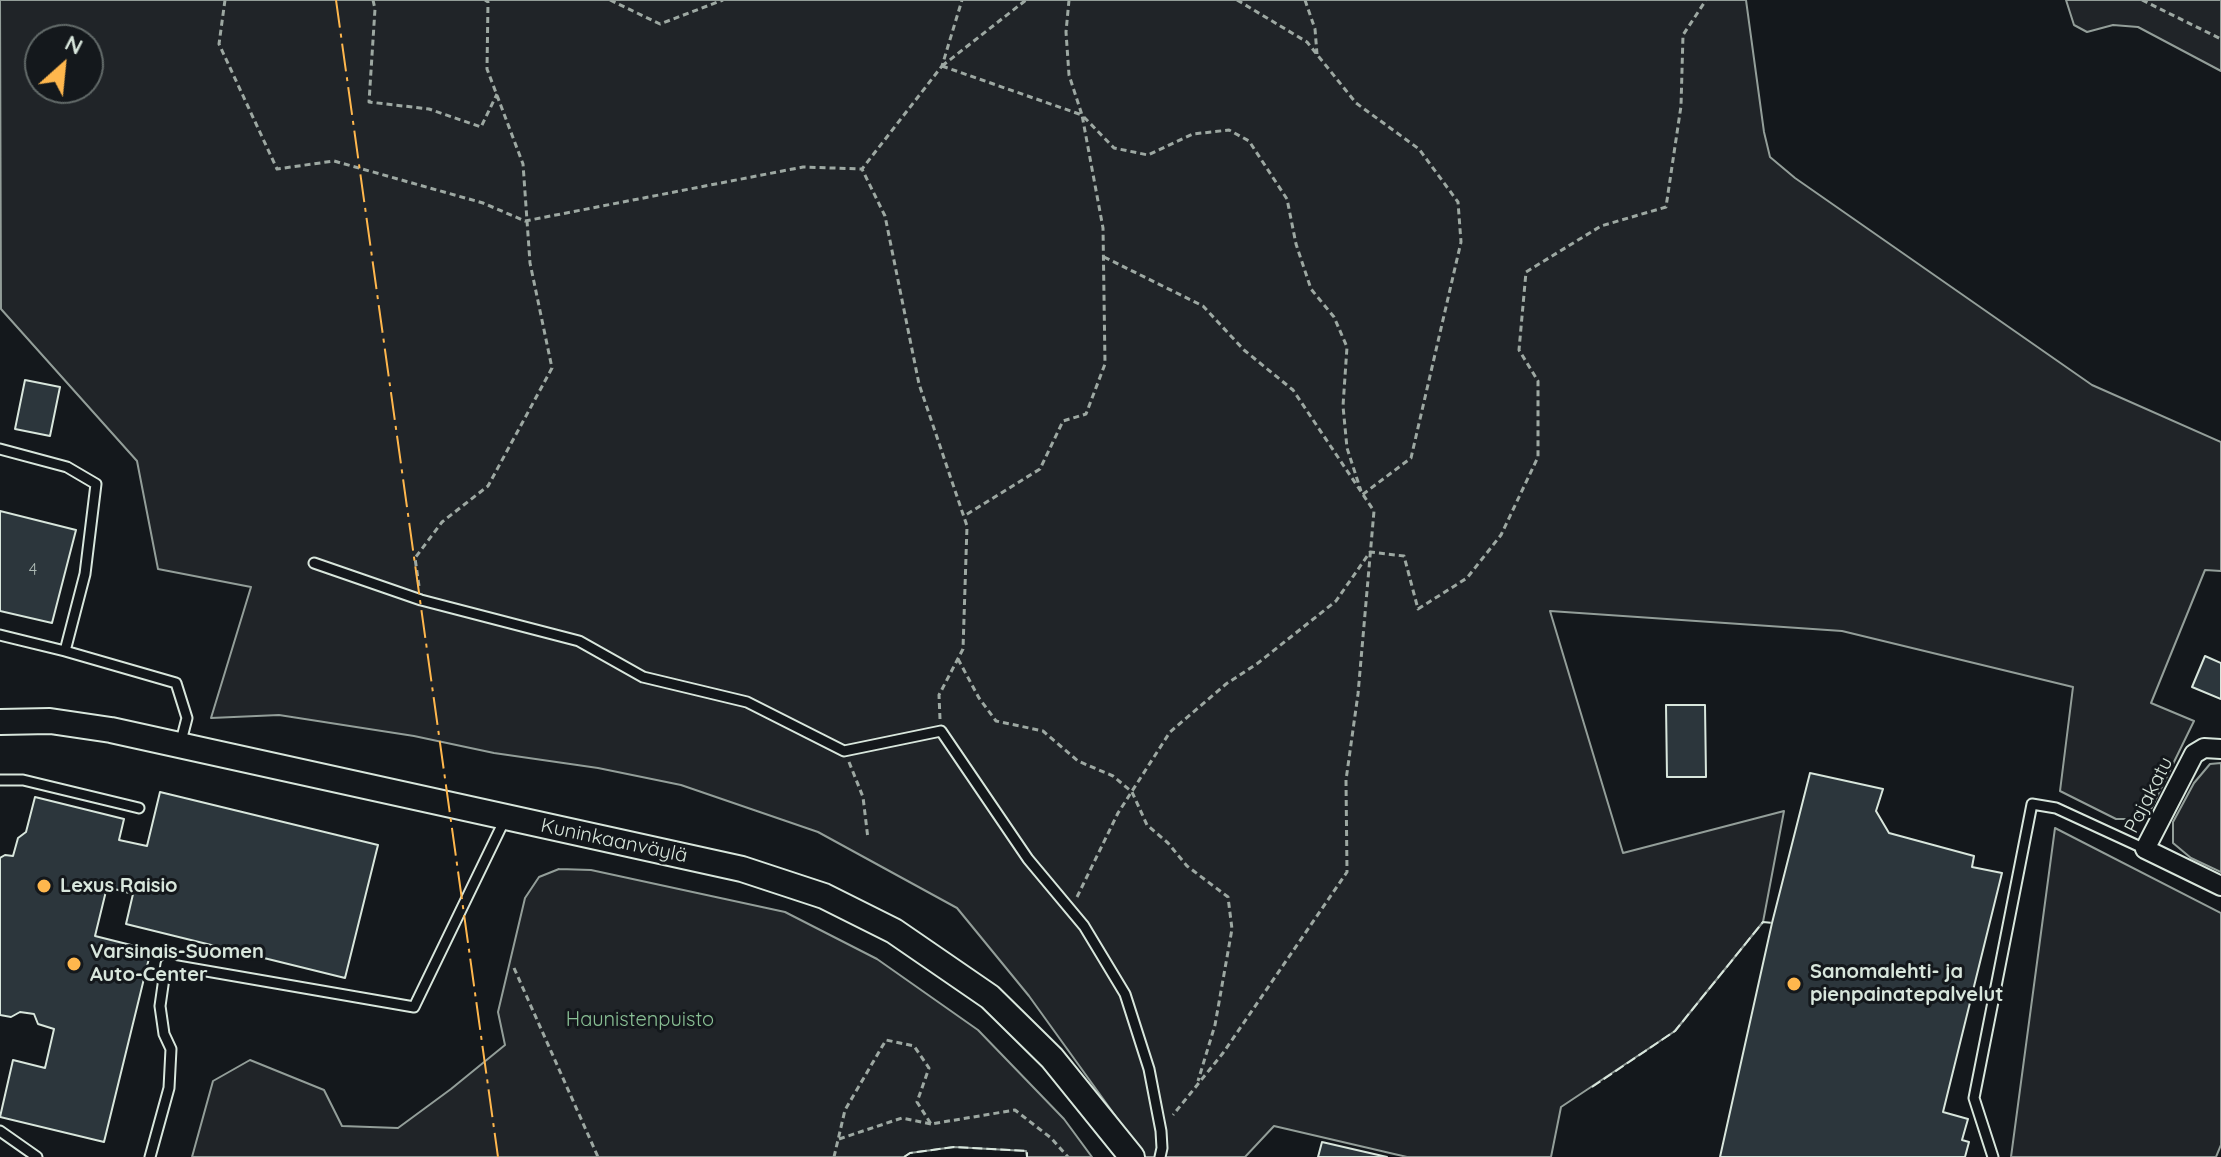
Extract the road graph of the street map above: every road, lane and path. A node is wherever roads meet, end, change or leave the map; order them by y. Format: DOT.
graph roads {
  1 [pos="225,0"];
  2 [pos="373,0"];
  3 [pos="485,0"];
  4 [pos="610,0"];
  5 [pos="723,0"];
  6 [pos="955,0"];
  7 [pos="1026,0"];
  8 [pos="1069,0"];
  9 [pos="1237,0"];
  10 [pos="1706,0"];
  11 [pos="2142,0"];
  12 [pos="961,1"];
  13 [pos="1308,1"];
  14 [pos="2221,39"];
  15 [pos="1317,54"];
  16 [pos="942,66"];
  17 [pos="497,94"];
  18 [pos="1082,115"];
  19 [pos="862,169"];
  20 [pos="525,221"];
  21 [pos="1104,257"];
  22 [pos="0,449"];
  23 [pos="1362,495"];
  24 [pos="964,516"];
  25 [pos="1370,552"];
  26 [pos="314,563"];
  27 [pos="421,600"];
  28 [pos="0,635"];
  29 [pos="65,651"];
  30 [pos="958,659"];
  31 [pos="0,722"];
  32 [pos="941,731"];
  33 [pos="180,745"];
  34 [pos="2221,749"];
  35 [pos="844,751"];
  36 [pos="0,780"];
  37 [pos="1132,792"];
  38 [pos="139,808"];
  39 [pos="506,817"];
  40 [pos="868,839"];
  41 [pos="2145,849"];
  42 [pos="2221,886"];
  43 [pos="1069,911"];
  44 [pos="514,968"];
  45 [pos="1197,1086"];
  46 [pos="931,1124"];
  47 [pos="0,1131"];
  48 [pos="1161,1131"];
  49 [pos="839,1139"];
  50 [pos="37,1157"];
  51 [pos="150,1157"];
  52 [pos="598,1157"];
  53 [pos="834,1157"];
  54 [pos="1068,1157"];
  55 [pos="1132,1157"];
  56 [pos="1160,1157"];
  57 [pos="1993,1157"];
  1 -- 20 [label="path"];
  2 -- 17 [label="path"];
  3 -- 17 [label="path"];
  4 -- 5 [label="path"];
  6 -- 12 [label="path"];
  7 -- 16 [label="path"];
  8 -- 18 [label="path"];
  9 -- 15 [label="path"];
  10 -- 25 [label="path"];
  11 -- 14 [label="path"];
  12 -- 16 [label="path"];
  13 -- 15 [label="path"];
  15 -- 23 [label="path"];
  16 -- 18 [label="path"];
  16 -- 19 [label="path"];
  17 -- 20 [label="path"];
  18 -- 21 [label="path"];
  18 -- 23 [label="path"];
  19 -- 20 [label="path"];
  19 -- 24 [label="path"];
  20 -- 27 [label="path"];
  21 -- 23 [label="path"];
  21 -- 24 [label="path"];
  22 -- 29 [label="lane"];
  23 -- 25 [label="path"];
  24 -- 30 [label="path"];
  25 -- 37 [label="path"];
  25 -- 45 [label="path"];
  26 -- 27 [label="lane"];
  27 -- 35 [label="lane"];
  28 -- 29 [label="lane"];
  29 -- 33 [label="lane"];
  30 -- 32 [label="path"];
  30 -- 37 [label="path"];
  31 -- 33 [label="street, Kuninkaanväylä"];
  32 -- 35 [label="lane"];
  32 -- 43 [label="lane"];
  33 -- 39 [label="street, Kuninkaanväylä"];
  34 -- 41 [label="street, Pajakatu"];
  35 -- 40 [label="path"];
  36 -- 38 [label="lane"];
  37 -- 43 [label="path"];
  37 -- 45 [label="path"];
  39 -- 51 [label="lane"];
  39 -- 55 [label="street, Kuninkaanväylä"];
  41 -- 42 [label="street, Pajakatu"];
  41 -- 57 [label="lane"];
  43 -- 48 [label="lane"];
  44 -- 52 [label="path"];
  45 -- 48 [label="path"];
  46 -- 49 [label="path"];
  46 -- 49 [label="path"];
  46 -- 54 [label="path"];
  47 -- 50 [label="lane"];
  48 -- 56 [label="lane"];
  49 -- 53 [label="path"];
}
